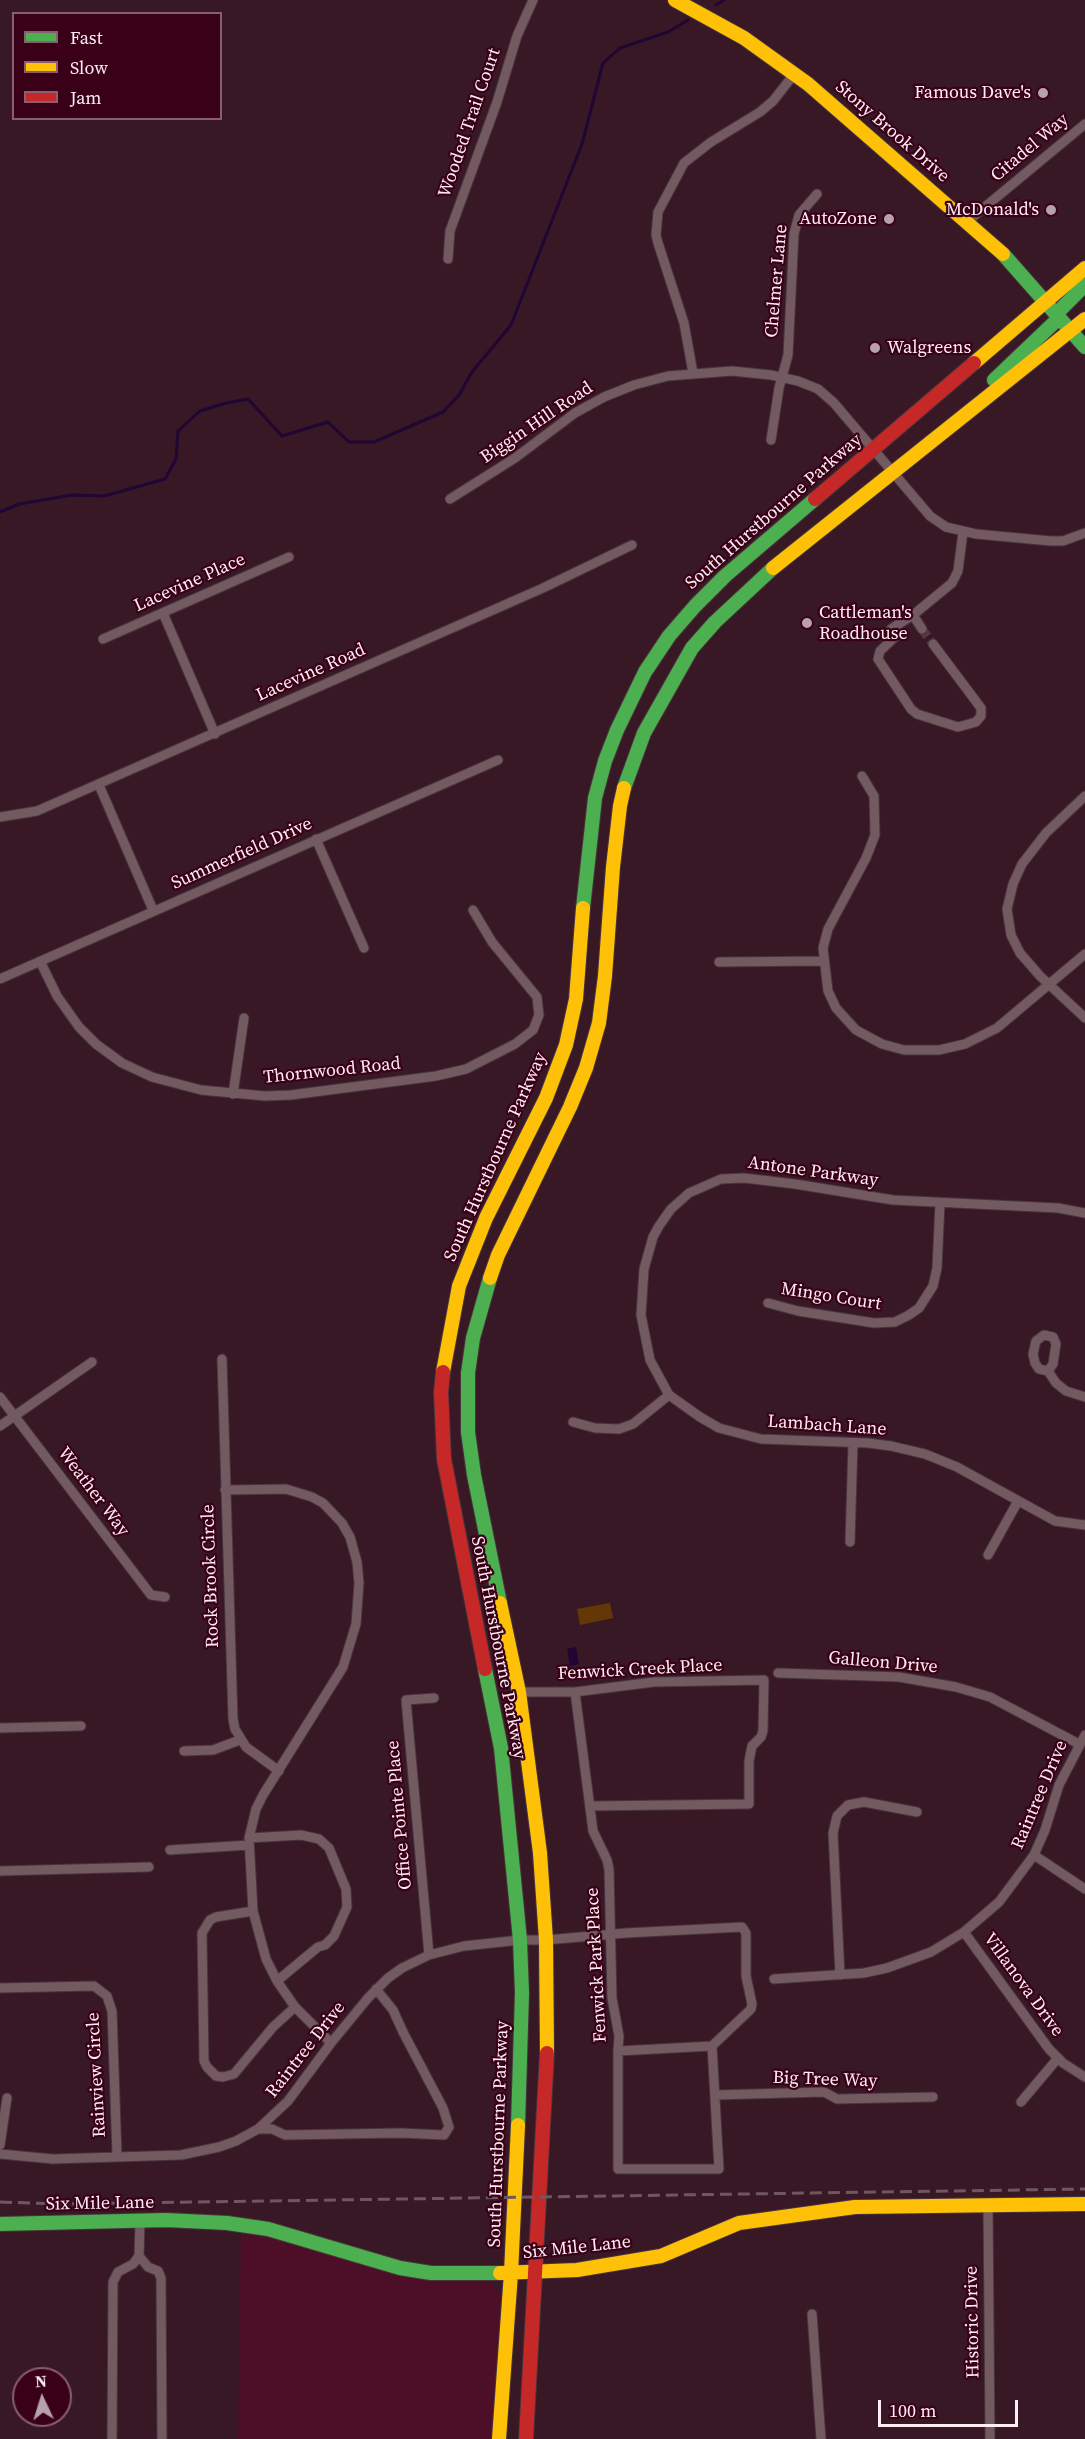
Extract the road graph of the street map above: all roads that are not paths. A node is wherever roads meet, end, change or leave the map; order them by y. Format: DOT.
graph roads {
  1 [pos="533,0"];
  2 [pos="675,0"];
  3 [pos="795,73"];
  4 [pos="1085,124"];
  5 [pos="818,194"];
  6 [pos="968,222"];
  7 [pos="448,259"];
  8 [pos="1085,268"];
  9 [pos="1085,285"];
  10 [pos="1044,302"];
  11 [pos="1058,316"];
  12 [pos="1085,319"];
  13 [pos="1071,331"];
  14 [pos="1085,347"];
  15 [pos="693,373"];
  16 [pos="782,378"];
  17 [pos="948,427"];
  18 [pos="771,440"];
  19 [pos="872,450"];
  20 [pos="893,473"];
  21 [pos="450,499"];
  22 [pos="963,532"];
  23 [pos="1085,533"];
  24 [pos="632,546"];
  25 [pos="289,557"];
  26 [pos="163,613"];
  27 [pos="913,615"];
  28 [pos="922,629"];
  29 [pos="103,639"];
  30 [pos="933,644"];
  31 [pos="215,734"];
  32 [pos="498,760"];
  33 [pos="862,776"];
  34 [pos="99,784"];
  35 [pos="1085,796"];
  36 [pos="0,817"];
  37 [pos="316,839"];
  38 [pos="153,910"];
  39 [pos="473,910"];
  40 [pos="364,948"];
  41 [pos="1085,954"];
  42 [pos="40,961"];
  43 [pos="719,962"];
  44 [pos="823,962"];
  45 [pos="0,979"];
  46 [pos="1048,983"];
  47 [pos="244,1018"];
  48 [pos="1085,1018"];
  49 [pos="233,1094"];
  50 [pos="940,1203"];
  51 [pos="1085,1213"];
  52 [pos="768,1304"];
  53 [pos="222,1359"];
  54 [pos="92,1362"];
  55 [pos="1048,1371"];
  56 [pos="669,1395"];
  57 [pos="0,1397"];
  58 [pos="1085,1397"];
  59 [pos="14,1416"];
  60 [pos="573,1422"];
  61 [pos="0,1426"];
  62 [pos="853,1443"];
  63 [pos="225,1490"];
  64 [pos="1018,1502"];
  65 [pos="1085,1526"];
  66 [pos="850,1542"];
  67 [pos="988,1555"];
  68 [pos="165,1597"];
  69 [pos="778,1673"];
  70 [pos="519,1692"];
  71 [pos="575,1692"];
  72 [pos="434,1698"];
  73 [pos="81,1726"];
  74 [pos="0,1728"];
  75 [pos="1085,1735"];
  76 [pos="240,1740"];
  77 [pos="1079,1744"];
  78 [pos="184,1752"];
  79 [pos="279,1771"];
  80 [pos="590,1806"];
  81 [pos="917,1812"];
  82 [pos="249,1842"];
  83 [pos="170,1850"];
  84 [pos="1034,1855"];
  85 [pos="149,1867"];
  86 [pos="0,1871"];
  87 [pos="1085,1889"];
  88 [pos="252,1911"];
  89 [pos="964,1932"];
  90 [pos="610,1935"];
  91 [pos="520,1940"];
  92 [pos="546,1940"];
  93 [pos="429,1955"];
  94 [pos="840,1975"];
  95 [pos="774,1979"];
  96 [pos="277,1981"];
  97 [pos="0,1988"];
  98 [pos="376,1989"];
  99 [pos="295,2007"];
  100 [pos="330,2043"];
  101 [pos="712,2046"];
  102 [pos="618,2050"];
  103 [pos="1058,2058"];
  104 [pos="1085,2077"];
  105 [pos="716,2095"];
  106 [pos="933,2097"];
  107 [pos="7,2098"];
  108 [pos="1021,2102"];
  109 [pos="258,2129"];
  110 [pos="0,2145"];
  111 [pos="0,2154"];
  112 [pos="117,2156"];
  113 [pos="988,2204"];
  114 [pos="1085,2204"];
  115 [pos="140,2221"];
  116 [pos="0,2224"];
  117 [pos="139,2256"];
  118 [pos="536,2271"];
  119 [pos="511,2273"];
  120 [pos="812,2314"];
  121 [pos="112,2439"];
  122 [pos="162,2439"];
  123 [pos="499,2439"];
  124 [pos="526,2439"];
  125 [pos="821,2439"];
  126 [pos="990,2439"];
  1 -- 7 [label="street, Wooded Trail Court"];
  2 -- 3 [label="main road, Stony Brook Drive"];
  3 -- 6 [label="main road, Stony Brook Drive"];
  3 -- 15 [label="street"];
  4 -- 6 [label="street, Citadel Way"];
  5 -- 16 [label="street, Chelmer Lane"];
  6 -- 10 [label="main road, Stony Brook Drive"];
  8 -- 10 [label="main road, South Hurstbourne Parkway"];
  9 -- 11 [label="main road"];
  10 -- 11 [label="main road, Stony Brook Drive"];
  10 -- 19 [label="main road, South Hurstbourne Parkway"];
  11 -- 13 [label="main road, Stony Brook Drive"];
  11 -- 17 [label="main road"];
  12 -- 13 [label="main road, South Hurstbourne Parkway"];
  13 -- 14 [label="main road, Stony Brook Drive"];
  13 -- 17 [label="main road, South Hurstbourne Parkway"];
  15 -- 16 [label="street, Biggin Hill Road"];
  15 -- 21 [label="street, Biggin Hill Road"];
  16 -- 18 [label="street, Chelmer Lane"];
  16 -- 19 [label="street, Biggin Hill Road"];
  17 -- 20 [label="main road, South Hurstbourne Parkway"];
  19 -- 20 [label="street, Biggin Hill Road"];
  19 -- 91 [label="main road, South Hurstbourne Parkway"];
  20 -- 22 [label="street, Biggin Hill Road"];
  20 -- 70 [label="main road, South Hurstbourne Parkway"];
  22 -- 23 [label="street, Biggin Hill Road"];
  22 -- 27 [label="street"];
  24 -- 31 [label="street, Lacevine Road"];
  25 -- 26 [label="street, Lacevine Place"];
  26 -- 29 [label="street, Lacevine Place"];
  26 -- 31 [label="street"];
  27 -- 28 [label="street"];
  27 -- 30 [label="street"];
  31 -- 34 [label="street, Lacevine Road"];
  32 -- 37 [label="street, Summerfield Drive"];
  33 -- 44 [label="street"];
  34 -- 36 [label="street, Lacevine Road"];
  34 -- 38 [label="street"];
  35 -- 46 [label="street"];
  37 -- 38 [label="street, Summerfield Drive"];
  37 -- 40 [label="street"];
  38 -- 42 [label="street, Summerfield Drive"];
  39 -- 49 [label="street, Thornwood Road"];
  41 -- 46 [label="street"];
  42 -- 45 [label="street, Summerfield Drive"];
  42 -- 49 [label="street, Thornwood Road"];
  43 -- 44 [label="street"];
  44 -- 46 [label="street"];
  46 -- 48 [label="street"];
  47 -- 49 [label="street"];
  50 -- 51 [label="street, Antone Parkway"];
  50 -- 52 [label="street, Mingo Court"];
  50 -- 56 [label="street, Antone Parkway"];
  53 -- 63 [label="street, Rock Brook Circle"];
  54 -- 59 [label="street"];
  55 -- 58 [label="street"];
  56 -- 60 [label="street"];
  56 -- 62 [label="street, Lambach Lane"];
  57 -- 59 [label="street, Weather Way"];
  59 -- 61 [label="street"];
  59 -- 68 [label="street, Weather Way"];
  62 -- 64 [label="street, Lambach Lane"];
  62 -- 66 [label="street"];
  63 -- 76 [label="street, Rock Brook Circle"];
  63 -- 79 [label="street"];
  64 -- 65 [label="street, Lambach Lane"];
  64 -- 67 [label="street"];
  69 -- 77 [label="street, Galleon Drive"];
  70 -- 71 [label="street, Fenwick Creek Place"];
  70 -- 92 [label="main road, South Hurstbourne Parkway"];
  71 -- 80 [label="street, Fenwick Park Place"];
  71 -- 80 [label="street, Fenwick Creek Place"];
  72 -- 93 [label="street, Office Pointe Place"];
  73 -- 74 [label="street"];
  75 -- 77 [label="street, Raintree Drive"];
  76 -- 78 [label="street"];
  76 -- 79 [label="street"];
  77 -- 84 [label="street, Raintree Drive"];
  79 -- 82 [label="street"];
  80 -- 90 [label="street, Fenwick Park Place"];
  81 -- 94 [label="street"];
  82 -- 83 [label="street"];
  82 -- 88 [label="street"];
  82 -- 96 [label="street"];
  84 -- 87 [label="street"];
  84 -- 89 [label="street, Raintree Drive"];
  85 -- 86 [label="street"];
  88 -- 96 [label="street"];
  88 -- 99 [label="street"];
  89 -- 94 [label="street, Raintree Drive"];
  89 -- 103 [label="street, Villanova Drive"];
  90 -- 92 [label="street, Raintree Drive"];
  90 -- 101 [label="street, Raintree Drive"];
  90 -- 102 [label="street, Fenwick Park Place"];
  91 -- 92 [label="street, Raintree Drive"];
  91 -- 93 [label="street, Raintree Drive"];
  91 -- 119 [label="main road, South Hurstbourne Parkway"];
  92 -- 118 [label="main road, South Hurstbourne Parkway"];
  93 -- 98 [label="street, Raintree Drive"];
  94 -- 95 [label="street, Raintree Drive"];
  96 -- 99 [label="street"];
  97 -- 112 [label="street, Rainview Circle"];
  98 -- 100 [label="street, Raintree Drive"];
  98 -- 109 [label="street"];
  99 -- 100 [label="street"];
  100 -- 109 [label="street, Raintree Drive"];
  101 -- 102 [label="street"];
  101 -- 105 [label="street"];
  102 -- 105 [label="street, Fenwick Park Place"];
  103 -- 104 [label="street, Villanova Drive"];
  103 -- 108 [label="street"];
  105 -- 106 [label="street, Big Tree Way"];
  107 -- 110 [label="street"];
  109 -- 112 [label="street, Raintree Drive"];
  111 -- 112 [label="street, Raintree Drive"];
  113 -- 114 [label="main road, Six Mile Lane"];
  113 -- 118 [label="main road, Six Mile Lane"];
  113 -- 126 [label="street, Historic Drive"];
  115 -- 116 [label="main road, Six Mile Lane"];
  115 -- 117 [label="street"];
  115 -- 119 [label="main road, Six Mile Lane"];
  117 -- 121 [label="street"];
  117 -- 122 [label="street"];
  118 -- 119 [label="main road, Six Mile Lane"];
  118 -- 124 [label="main road, South Hurstbourne Parkway"];
  119 -- 123 [label="main road, South Hurstbourne Parkway"];
  120 -- 125 [label="street"];
}
